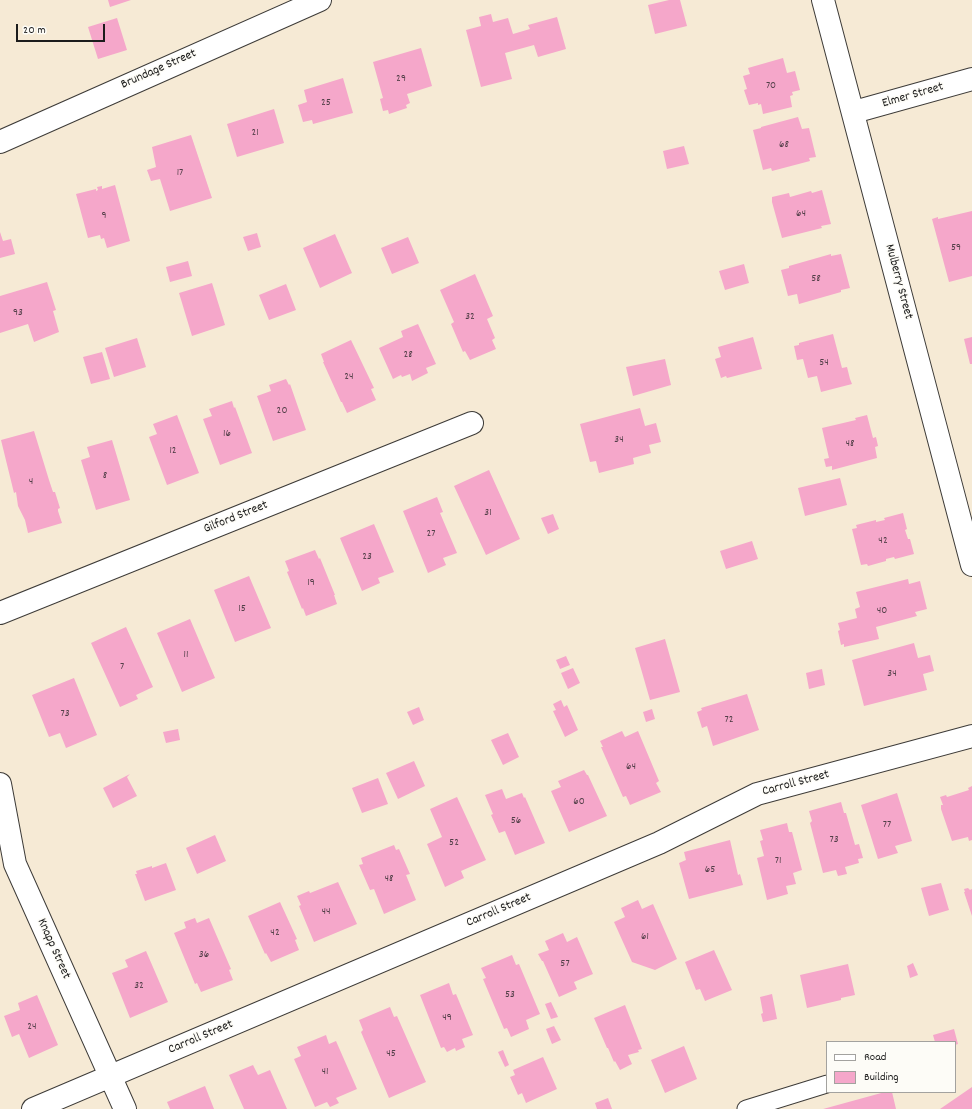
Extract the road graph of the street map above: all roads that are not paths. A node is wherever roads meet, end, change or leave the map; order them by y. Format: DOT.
graph roads {
  1 [pos="320,0"];
  2 [pos="823,0"];
  3 [pos="972,79"];
  4 [pos="854,112"];
  5 [pos="0,142"];
  6 [pos="472,423"];
  7 [pos="972,565"];
  8 [pos="0,613"];
  9 [pos="972,736"];
  10 [pos="0,784"];
  11 [pos="111,1076"];
  12 [pos="826,1084"];
  13 [pos="32,1109"];
  14 [pos="125,1109"];
  15 [pos="746,1109"];
  1 -- 5 [label="street, Brundage Street"];
  2 -- 4 [label="street, Mulberry Street"];
  3 -- 4 [label="street, Elmer Street"];
  4 -- 7 [label="street, Mulberry Street"];
  6 -- 8 [label="street, Gilford Street"];
  9 -- 11 [label="street, Carroll Street"];
  10 -- 11 [label="street, Knapp Street"];
  11 -- 13 [label="street, Carroll Street"];
  11 -- 14 [label="street, Knapp Street"];
  12 -- 15 [label="lane"];
}
